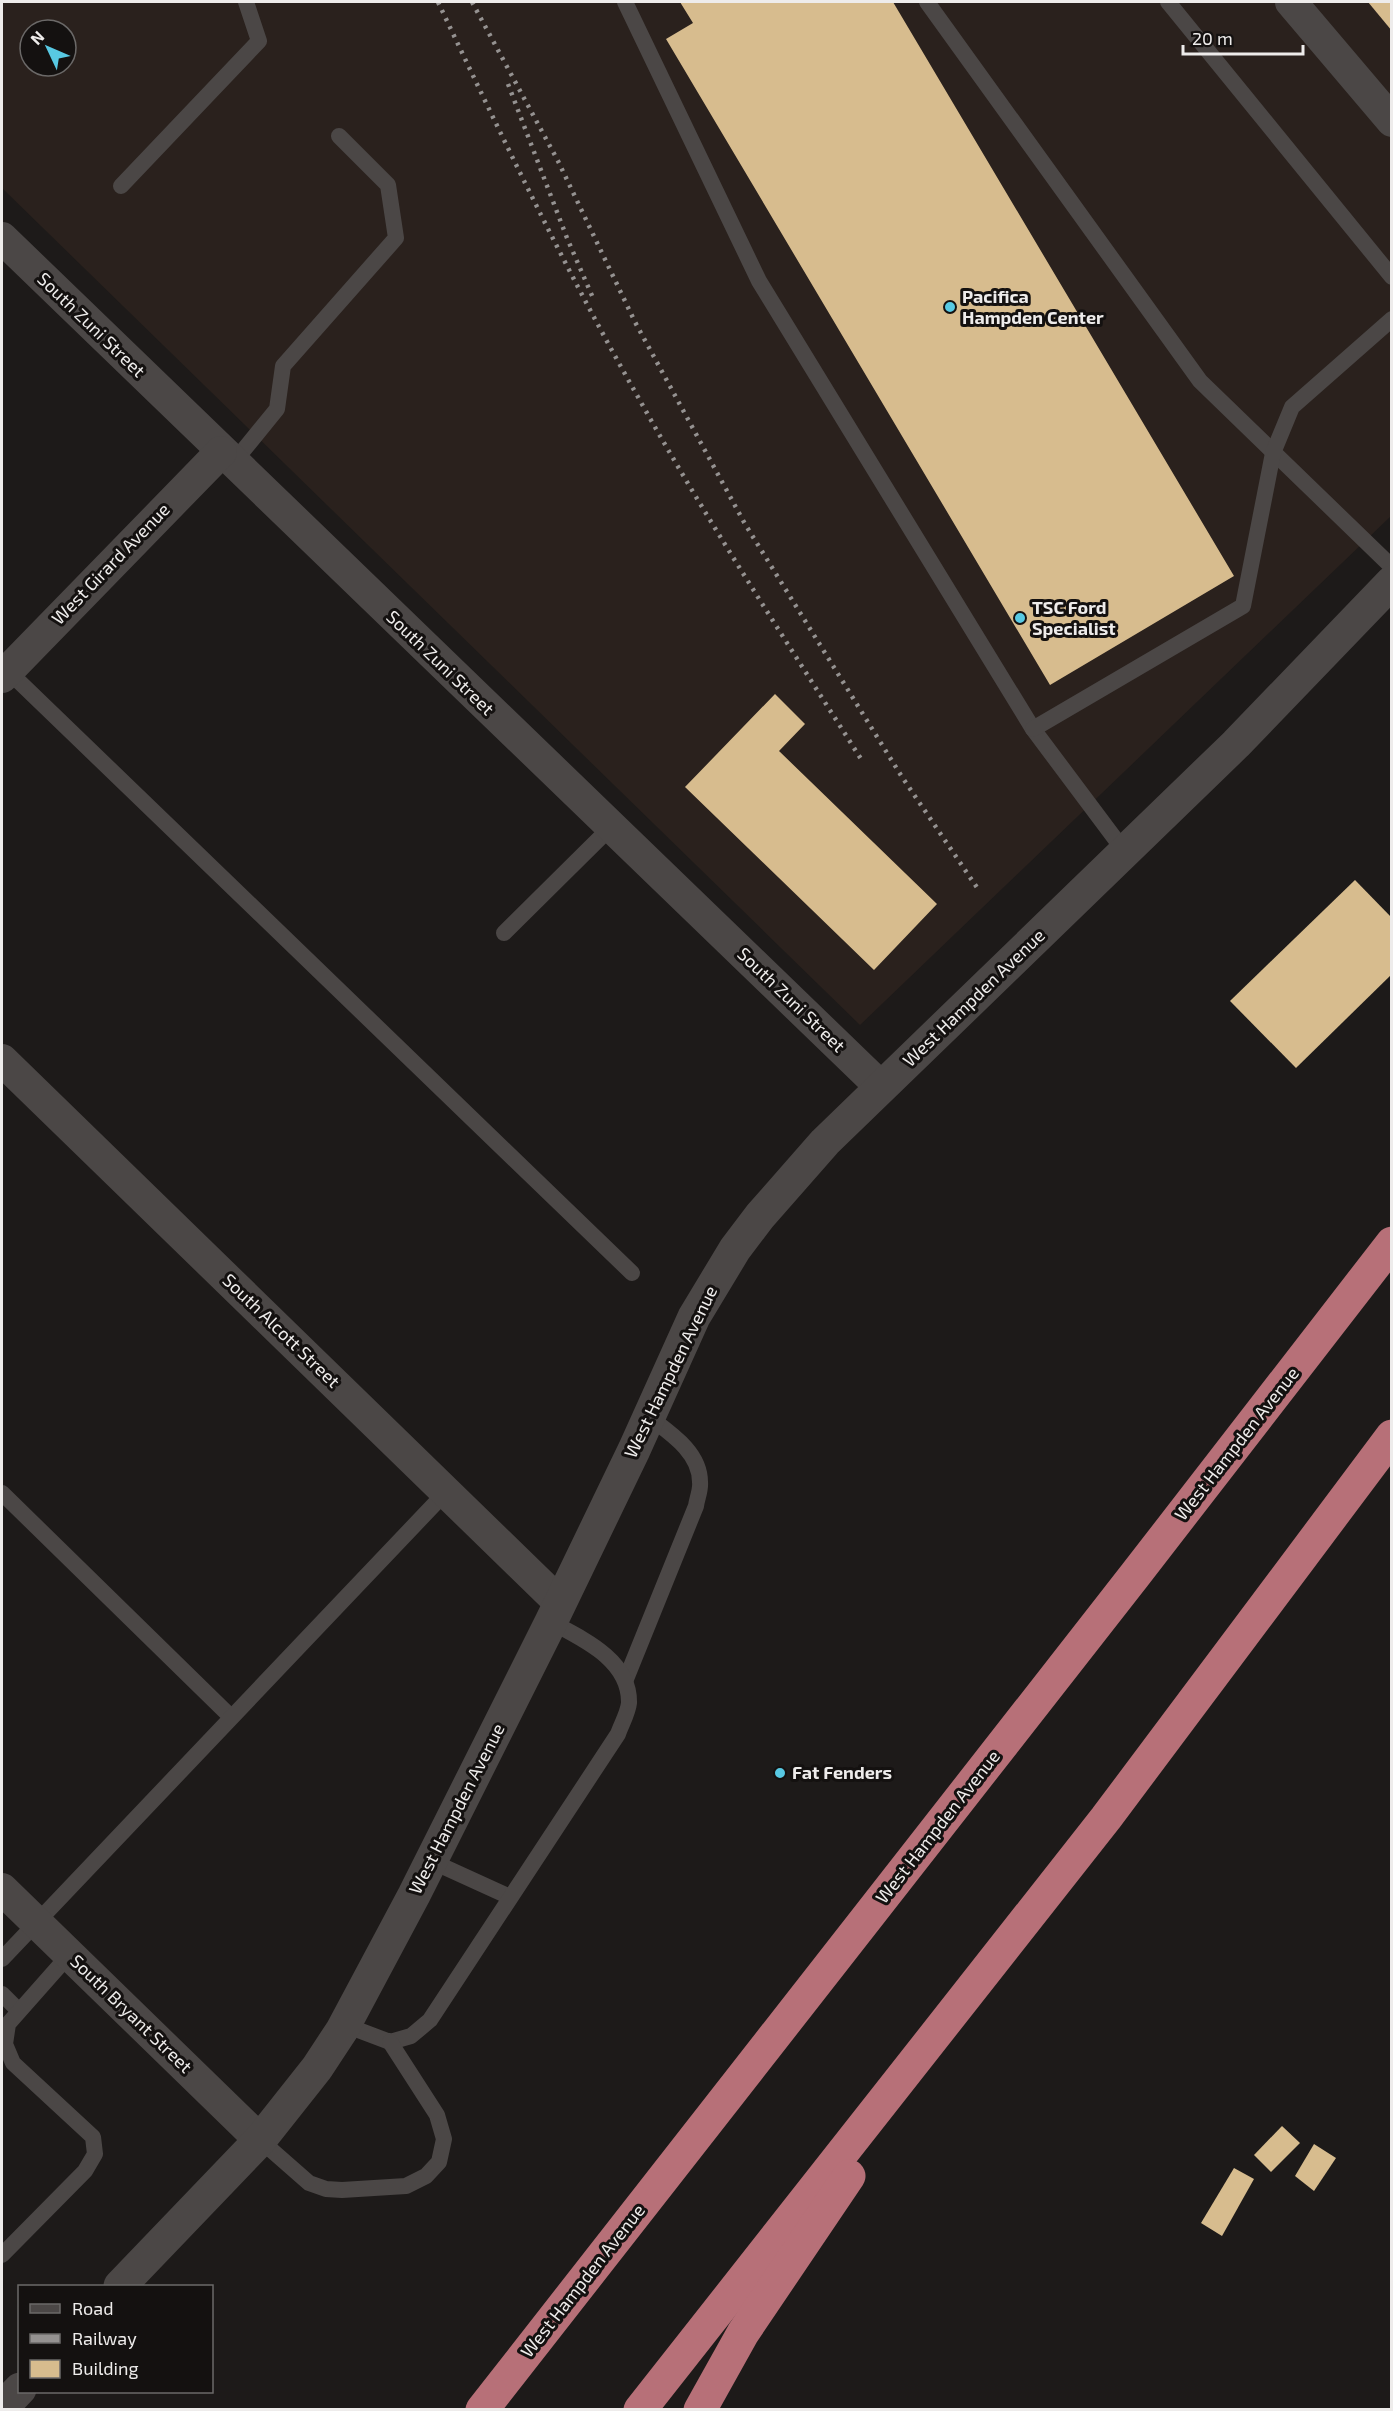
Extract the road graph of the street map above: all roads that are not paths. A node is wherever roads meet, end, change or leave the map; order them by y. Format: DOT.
graph roads {
  1 [pos="246,2"];
  2 [pos="625,2"];
  3 [pos="927,2"];
  4 [pos="1168,2"];
  5 [pos="1291,2"];
  6 [pos="1392,121"];
  7 [pos="339,136"];
  8 [pos="121,186"];
  9 [pos="2,238"];
  10 [pos="1392,277"];
  11 [pos="1392,319"];
  12 [pos="1274,453"];
  13 [pos="227,457"];
  14 [pos="1392,567"];
  15 [pos="1392,582"];
  16 [pos="4,670"];
  17 [pos="1033,729"];
  18 [pos="611,827"];
  19 [pos="1125,852"];
  20 [pos="504,933"];
  21 [pos="2,1060"];
  22 [pos="880,1087"];
  23 [pos="1392,1243"];
  24 [pos="632,1273"];
  25 [pos="649,1417"];
  26 [pos="1392,1436"];
  27 [pos="446,1492"];
  28 [pos="2,1493"];
  29 [pos="556,1613"];
  30 [pos="626,1679"];
  31 [pos="231,1717"];
  32 [pos="431,1861"];
  33 [pos="2,1890"];
  34 [pos="510,1897"];
  35 [pos="36,1923"];
  36 [pos="69,1954"];
  37 [pos="998,1954"];
  38 [pos="2,1959"];
  39 [pos="2,1994"];
  40 [pos="18,2010"];
  41 [pos="345,2025"];
  42 [pos="390,2042"];
  43 [pos="260,2139"];
  44 [pos="2,2254"];
  45 [pos="121,2285"];
  46 [pos="482,2409"];
  47 [pos="640,2409"];
  48 [pos="700,2409"];
  1 -- 8 [label="lane"];
  2 -- 17 [label="lane"];
  3 -- 12 [label="lane"];
  4 -- 10 [label="lane"];
  5 -- 6 [label="street"];
  7 -- 13 [label="lane"];
  9 -- 13 [label="street, South Zuni Street"];
  11 -- 12 [label="lane"];
  12 -- 14 [label="lane"];
  12 -- 17 [label="lane"];
  13 -- 16 [label="street, West Girard Avenue"];
  13 -- 18 [label="street, South Zuni Street"];
  15 -- 19 [label="street, West Hampden Avenue"];
  16 -- 24 [label="lane"];
  17 -- 19 [label="lane"];
  18 -- 20 [label="lane"];
  18 -- 22 [label="street, South Zuni Street"];
  19 -- 22 [label="street, West Hampden Avenue"];
  21 -- 27 [label="street, South Alcott Street"];
  22 -- 25 [label="street, West Hampden Avenue"];
  23 -- 46 [label="highway, West Hampden Avenue"];
  25 -- 29 [label="street, West Hampden Avenue"];
  25 -- 30 [label="lane"];
  26 -- 37 [label="highway"];
  27 -- 29 [label="street, South Alcott Street"];
  27 -- 31 [label="lane"];
  28 -- 31 [label="lane"];
  29 -- 30 [label="lane"];
  29 -- 32 [label="street, West Hampden Avenue"];
  30 -- 34 [label="lane"];
  31 -- 35 [label="lane"];
  32 -- 34 [label="lane"];
  32 -- 41 [label="street, West Hampden Avenue"];
  33 -- 35 [label="street, South Bryant Street"];
  34 -- 42 [label="lane"];
  35 -- 36 [label="street, South Bryant Street"];
  35 -- 38 [label="lane"];
  36 -- 40 [label="lane"];
  36 -- 43 [label="street, South Bryant Street"];
  37 -- 47 [label="highway"];
  37 -- 48 [label="highway"];
  39 -- 40 [label="lane"];
  40 -- 44 [label="lane"];
  41 -- 42 [label="lane"];
  41 -- 43 [label="street, West Hampden Avenue"];
  42 -- 43 [label="lane"];
  43 -- 45 [label="street, West Hampden Avenue"];
}
